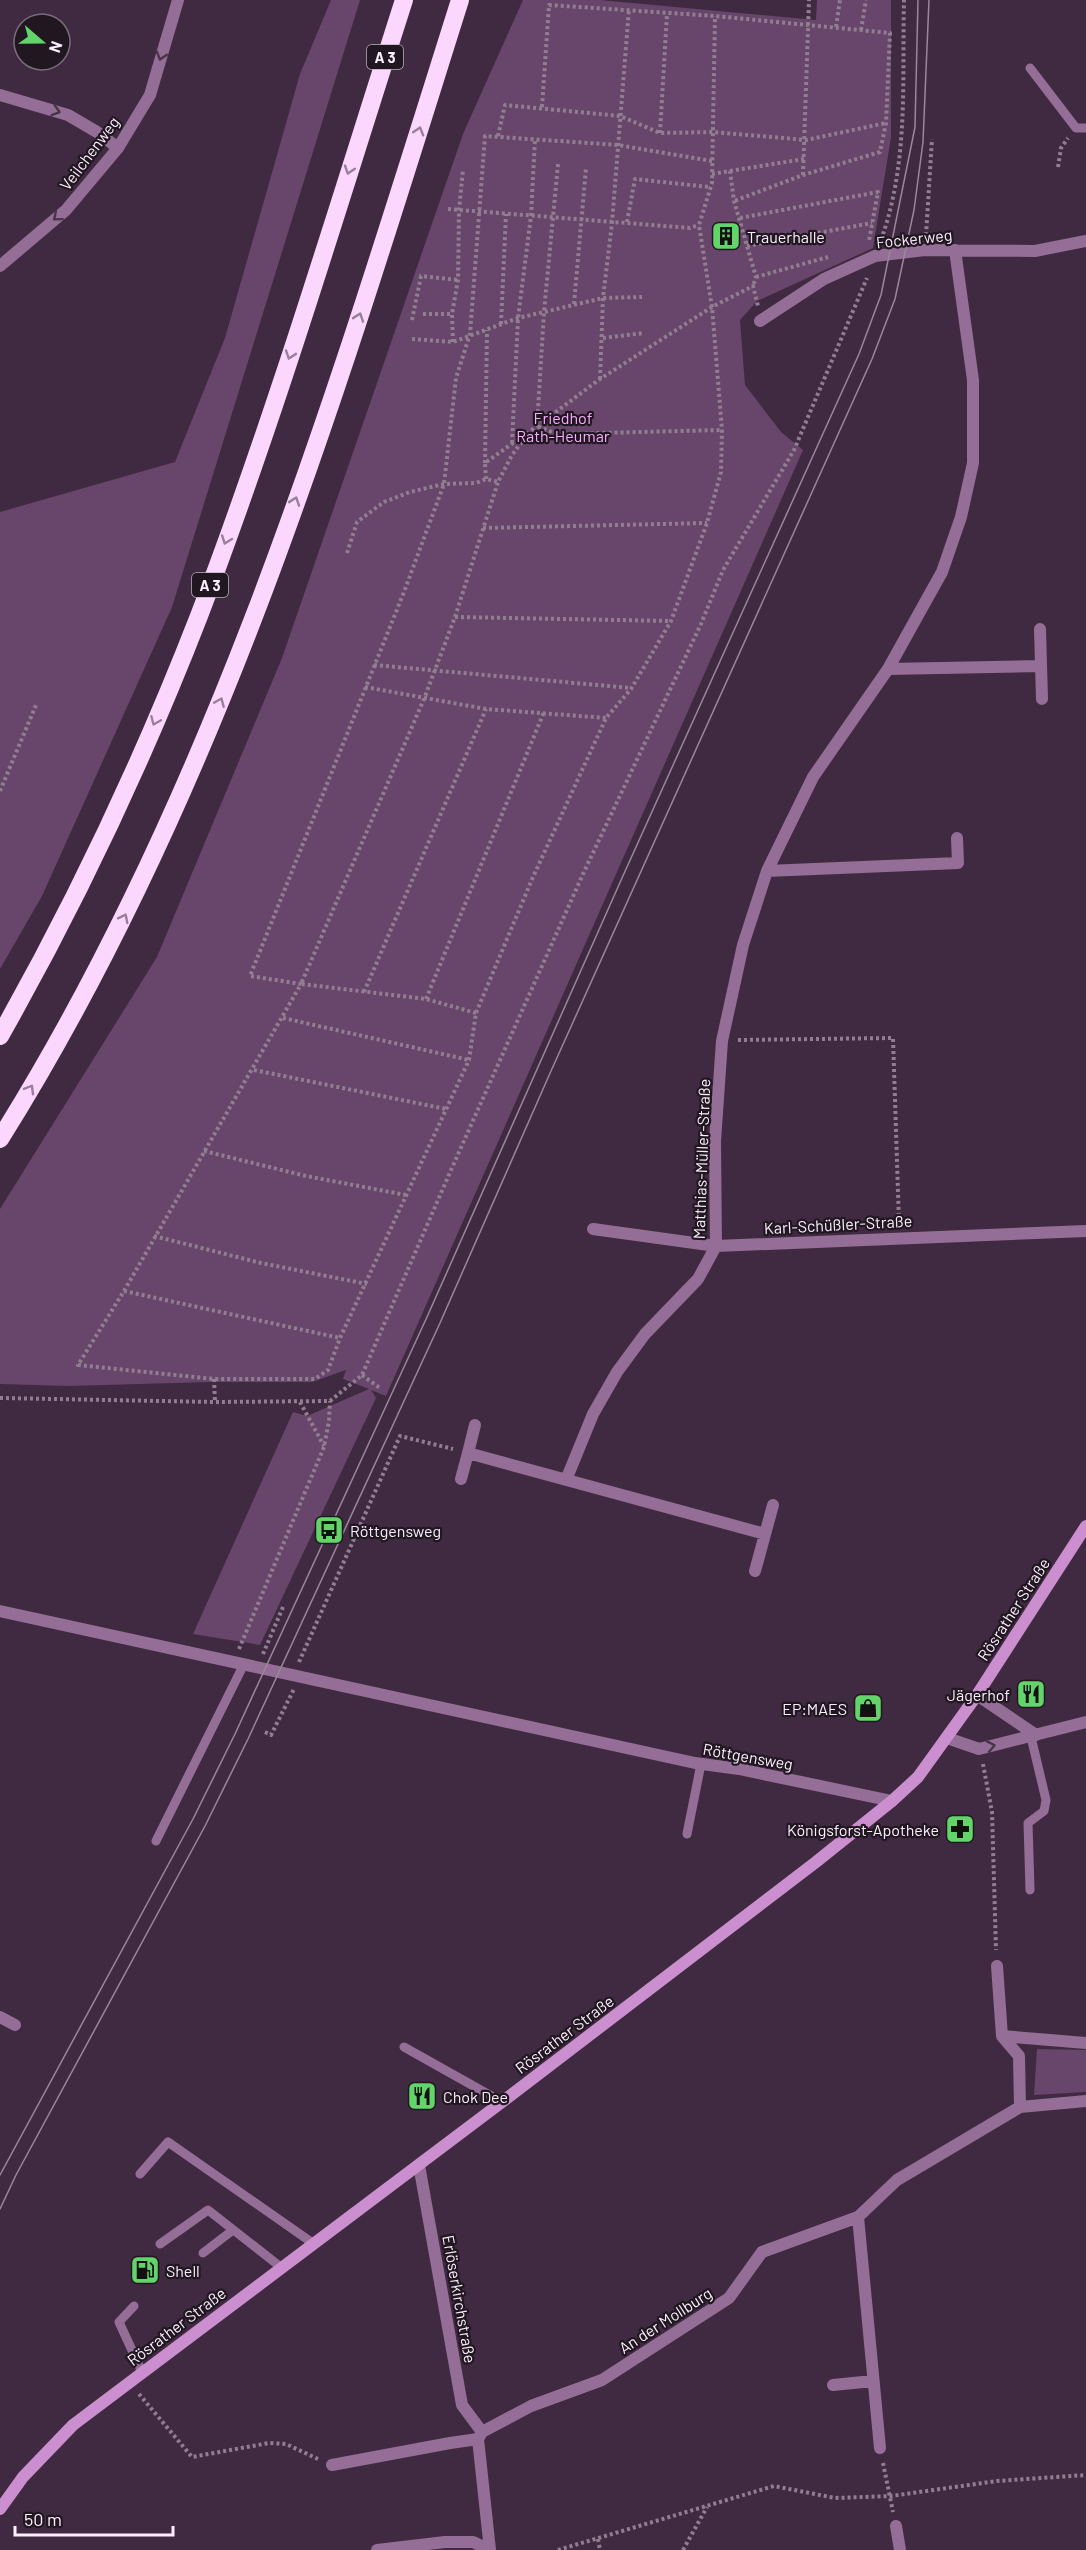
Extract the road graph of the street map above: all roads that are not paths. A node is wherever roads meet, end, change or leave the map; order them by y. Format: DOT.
graph roads {
  1 [pos="178,0"];
  2 [pos="404,0"];
  3 [pos="460,0"];
  4 [pos="1030,68"];
  5 [pos="0,95"];
  6 [pos="1081,128"];
  7 [pos="118,148"];
  8 [pos="1086,240"];
  9 [pos="955,250"];
  10 [pos="0,266"];
  11 [pos="760,321"];
  12 [pos="1040,629"];
  13 [pos="1040,666"];
  14 [pos="888,669"];
  15 [pos="1042,699"];
  16 [pos="957,838"];
  17 [pos="767,871"];
  18 [pos="0,1036"];
  19 [pos="0,1139"];
  20 [pos="593,1229"];
  21 [pos="1086,1231"];
  22 [pos="716,1246"];
  23 [pos="475,1425"];
  24 [pos="468,1453"];
  25 [pos="461,1479"];
  26 [pos="566,1480"];
  27 [pos="773,1504"];
  28 [pos="1086,1526"];
  29 [pos="765,1534"];
  30 [pos="755,1571"];
  31 [pos="0,1611"];
  32 [pos="238,1665"];
  33 [pos="977,1695"];
  34 [pos="1086,1722"];
  35 [pos="1033,1736"];
  36 [pos="947,1738"];
  37 [pos="701,1764"];
  38 [pos="892,1801"];
  39 [pos="687,1834"];
  40 [pos="156,1841"];
  41 [pos="1030,1890"];
  42 [pos="997,1966"];
  43 [pos="0,2017"];
  44 [pos="15,2025"];
  45 [pos="1002,2036"];
  46 [pos="1086,2043"];
  47 [pos="404,2047"];
  48 [pos="1086,2101"];
  49 [pos="502,2102"];
  50 [pos="1020,2107"];
  51 [pos="418,2165"];
  52 [pos="140,2174"];
  53 [pos="858,2217"];
  54 [pos="233,2230"];
  55 [pos="160,2244"];
  56 [pos="314,2244"];
  57 [pos="203,2253"];
  58 [pos="282,2268"];
  59 [pos="134,2306"];
  60 [pos="142,2372"];
  61 [pos="873,2381"];
  62 [pos="833,2385"];
  63 [pos="480,2436"];
  64 [pos="880,2448"];
  65 [pos="332,2465"];
  66 [pos="0,2509"];
  67 [pos="896,2526"];
  68 [pos="377,2550"];
  69 [pos="490,2550"];
  70 [pos="900,2550"];
  1 -- 7 [label="street, Veilchenweg, one-way"];
  2 -- 18 [label="highway, A 3, one-way"];
  19 -- 3 [label="highway, one-way"];
  4 -- 6 [label="lane"];
  5 -- 7 [label="street, one-way"];
  7 -- 10 [label="street, Veilchenweg, one-way"];
  8 -- 9 [label="street, Fockerweg"];
  9 -- 11 [label="street, Fockerweg"];
  9 -- 14 [label="street, Matthias-Müller-Straße"];
  12 -- 13 [label="street"];
  13 -- 14 [label="street"];
  13 -- 15 [label="street"];
  14 -- 17 [label="street, Matthias-Müller-Straße"];
  16 -- 17 [label="street"];
  17 -- 22 [label="street, Matthias-Müller-Straße"];
  20 -- 22 [label="street, Karl-Schüßler-Straße"];
  21 -- 22 [label="street, Karl-Schüßler-Straße"];
  22 -- 26 [label="street, Matthias-Müller-Straße"];
  23 -- 24 [label="street"];
  24 -- 25 [label="street"];
  24 -- 26 [label="street"];
  26 -- 29 [label="street"];
  27 -- 29 [label="street"];
  28 -- 33 [label="main road, Rösrather Straße"];
  29 -- 30 [label="street"];
  31 -- 32 [label="street, Röttgensweg"];
  32 -- 37 [label="street, Röttgensweg"];
  32 -- 40 [label="lane"];
  33 -- 35 [label="street"];
  33 -- 36 [label="main road, Rösrather Straße"];
  34 -- 35 [label="street"];
  36 -- 35 [label="street, one-way"];
  35 -- 41 [label="lane"];
  36 -- 38 [label="main road, Rösrather Straße"];
  37 -- 38 [label="street, Röttgensweg"];
  37 -- 39 [label="lane"];
  38 -- 49 [label="main road, Rösrather Straße"];
  42 -- 45 [label="street"];
  43 -- 44 [label="street"];
  45 -- 46 [label="street"];
  45 -- 50 [label="street"];
  47 -- 49 [label="lane"];
  48 -- 50 [label="street, An der Mollburg"];
  49 -- 51 [label="main road, Rösrather Straße"];
  50 -- 53 [label="street, An der Mollburg"];
  51 -- 56 [label="main road, Rösrather Straße"];
  51 -- 63 [label="street, Erlöserkirchstraße"];
  52 -- 56 [label="lane"];
  53 -- 61 [label="street"];
  53 -- 63 [label="street, An der Mollburg"];
  54 -- 55 [label="lane"];
  54 -- 57 [label="lane"];
  54 -- 58 [label="lane"];
  56 -- 58 [label="main road, Rösrather Straße"];
  58 -- 60 [label="main road, Rösrather Straße"];
  59 -- 60 [label="lane"];
  60 -- 66 [label="main road, Rösrather Straße"];
  61 -- 62 [label="street"];
  61 -- 64 [label="street"];
  63 -- 65 [label="street, An der Mollburg"];
  63 -- 69 [label="street"];
  67 -- 70 [label="street"];
  68 -- 69 [label="street"];
}
